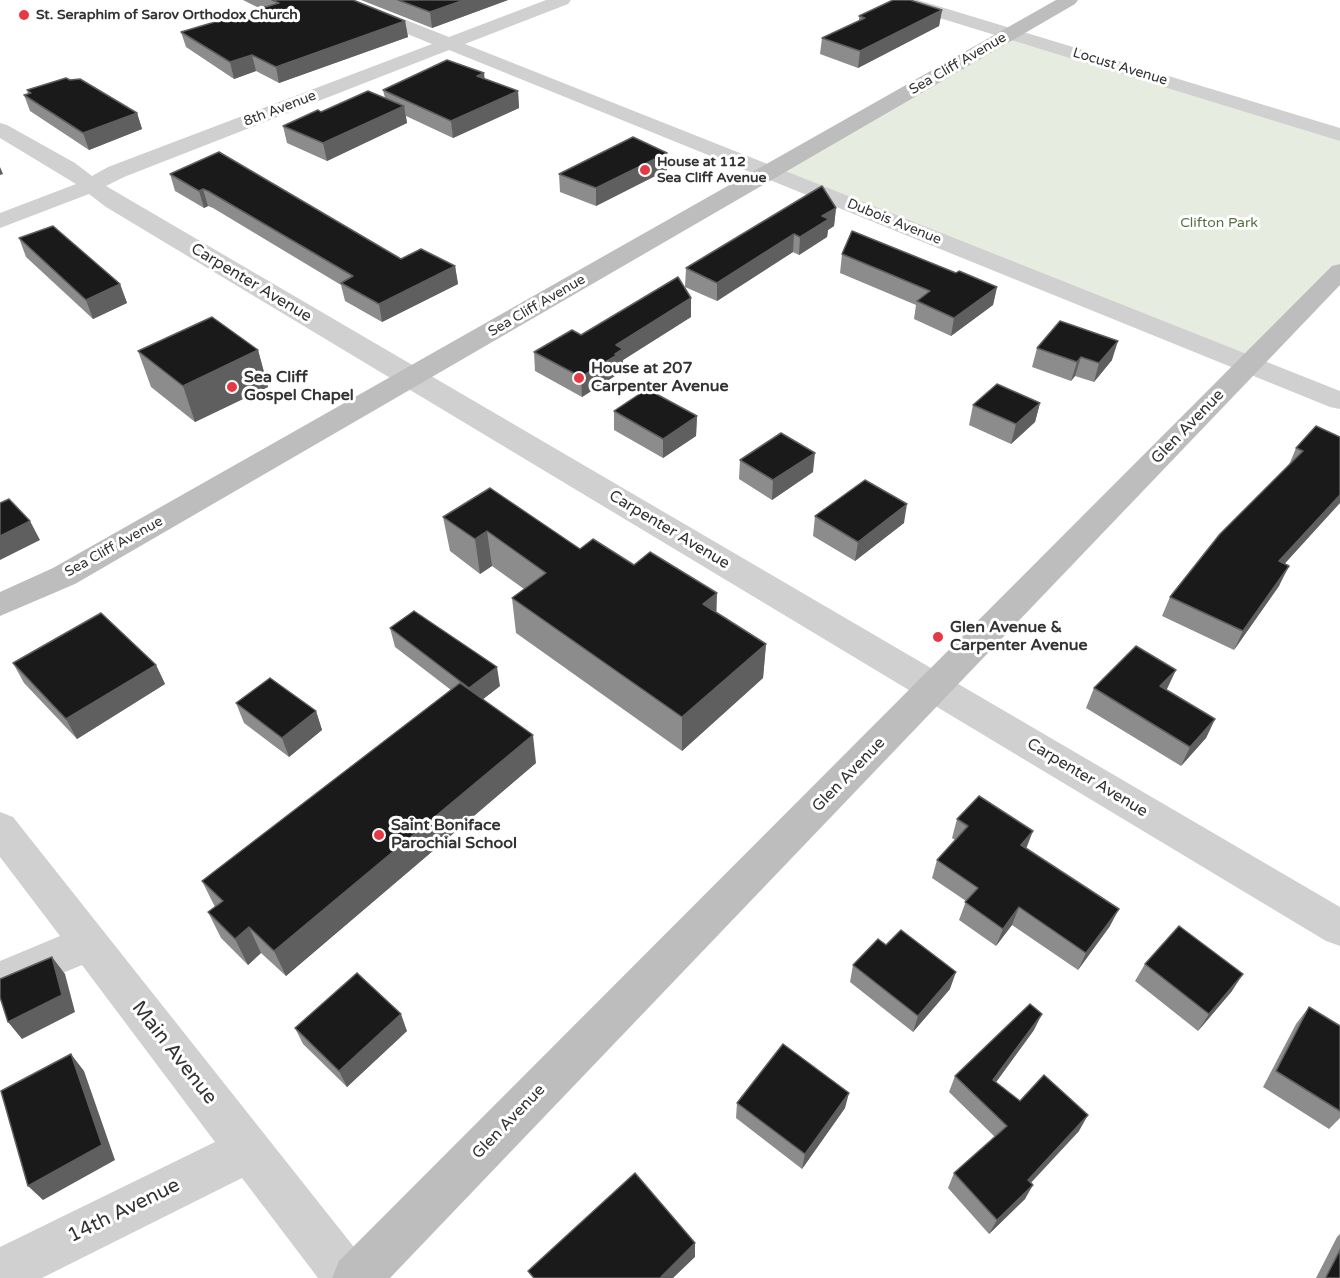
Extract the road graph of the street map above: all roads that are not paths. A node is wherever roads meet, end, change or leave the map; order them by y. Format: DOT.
graph roads {
  1 [pos="340,0"];
  2 [pos="562,0"];
  3 [pos="900,0"];
  4 [pos="1069,0"];
  5 [pos="1010,34"];
  6 [pos="448,44"];
  7 [pos="0,129"];
  8 [pos="1340,135"];
  9 [pos="770,172"];
  10 [pos="92,186"];
  11 [pos="0,221"];
  12 [pos="1340,271"];
  13 [pos="1250,365"];
  14 [pos="412,378"];
  15 [pos="1340,401"];
  16 [pos="0,605"];
  17 [pos="934,688"];
  18 [pos="0,828"];
  19 [pos="1340,928"];
  20 [pos="89,943"];
  21 [pos="0,980"];
  22 [pos="249,1150"];
  23 [pos="0,1273"];
  24 [pos="348,1278"];
  25 [pos="356,1278"];
  1 -- 6 [label="street, Dubois Avenue"];
  2 -- 6 [label="street, 8th Avenue"];
  3 -- 5 [label="street, Locust Avenue"];
  4 -- 5 [label="street, Sea Cliff Avenue"];
  5 -- 8 [label="street, Locust Avenue"];
  5 -- 9 [label="street, Sea Cliff Avenue"];
  6 -- 9 [label="street, Dubois Avenue"];
  6 -- 10 [label="street, 8th Avenue"];
  7 -- 10 [label="street, Carpenter Avenue"];
  9 -- 13 [label="street, Dubois Avenue"];
  9 -- 14 [label="street, Sea Cliff Avenue"];
  10 -- 11 [label="street, 8th Avenue"];
  10 -- 14 [label="street, Carpenter Avenue"];
  12 -- 13 [label="street, Glen Avenue"];
  13 -- 15 [label="street, Dubois Avenue"];
  13 -- 17 [label="street, Glen Avenue"];
  14 -- 16 [label="street, Sea Cliff Avenue"];
  14 -- 17 [label="street, Carpenter Avenue"];
  17 -- 19 [label="street, Carpenter Avenue"];
  17 -- 25 [label="street, Glen Avenue"];
  18 -- 20 [label="street, Main Avenue"];
  20 -- 21 [label="street"];
  20 -- 22 [label="street, Main Avenue"];
  22 -- 23 [label="street, 14th Avenue"];
  22 -- 24 [label="street, Main Avenue"];
}
